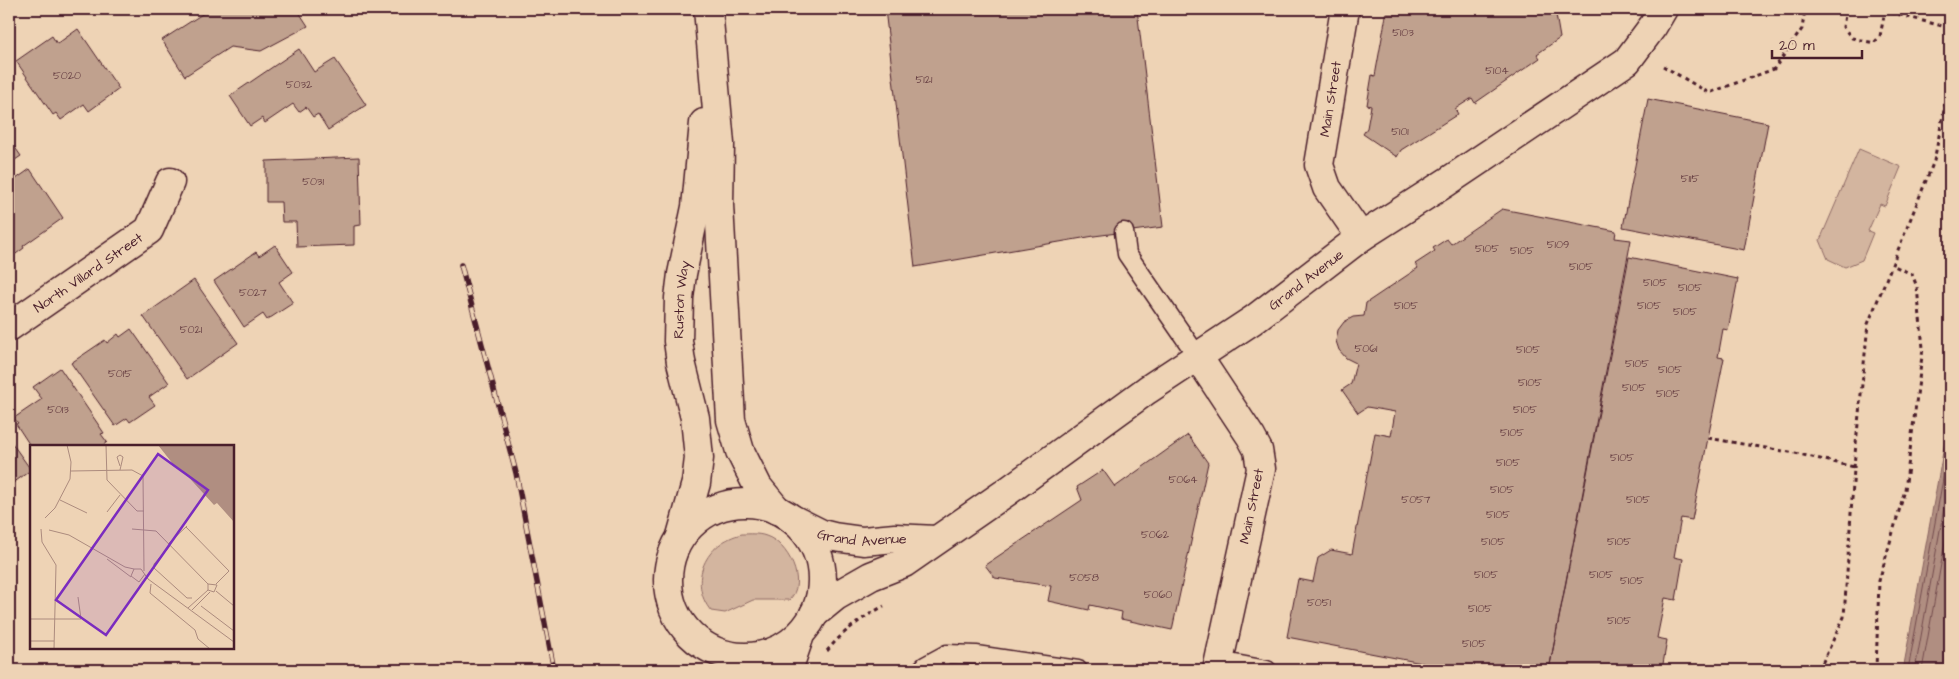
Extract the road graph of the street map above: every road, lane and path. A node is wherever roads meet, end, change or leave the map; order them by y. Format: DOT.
graph roads {
  1 [pos="708,9"];
  2 [pos="1345,9"];
  3 [pos="1663,9"];
  4 [pos="1805,9"];
  5 [pos="1846,9"];
  6 [pos="1885,10"];
  7 [pos="1950,28"];
  8 [pos="712,60"];
  9 [pos="1663,66"];
  10 [pos="1950,80"];
  11 [pos="170,182"];
  12 [pos="1124,232"];
  13 [pos="1361,237"];
  14 [pos="1892,265"];
  15 [pos="9,327"];
  16 [pos="1198,357"];
  17 [pos="1708,438"];
  18 [pos="1854,467"];
  19 [pos="785,515"];
  20 [pos="681,536"];
  21 [pos="936,540"];
  22 [pos="884,606"];
  23 [pos="807,624"];
  24 [pos="690,634"];
  25 [pos="824,656"];
  26 [pos="1218,665"];
  27 [pos="716,670"];
  28 [pos="788,670"];
  29 [pos="921,670"];
  30 [pos="1078,670"];
  31 [pos="1267,670"];
  32 [pos="1819,670"];
  33 [pos="1876,670"];
  1 -- 8 [label="street, Ruston Way"];
  2 -- 13 [label="street, Main Street"];
  3 -- 13 [label="street, Grand Avenue"];
  4 -- 9 [label="path"];
  5 -- 6 [label="path"];
  6 -- 7 [label="path"];
  8 -- 19 [label="street, Ruston Way"];
  8 -- 20 [label="street, Ruston Way"];
  10 -- 14 [label="path"];
  11 -- 15 [label="street, North Villard Street"];
  12 -- 16 [label="lane"];
  13 -- 16 [label="street, Grand Avenue"];
  14 -- 18 [label="path"];
  14 -- 33 [label="path"];
  16 -- 21 [label="street, Grand Avenue"];
  16 -- 26 [label="street, Main Street"];
  17 -- 18 [label="path"];
  18 -- 32 [label="path"];
  19 -- 20 [label="street"];
  19 -- 21 [label="street, Grand Avenue"];
  19 -- 23 [label="street"];
  20 -- 24 [label="street"];
  21 -- 23 [label="street, Grand Avenue"];
  22 -- 25 [label="path"];
  23 -- 24 [label="street"];
  23 -- 28 [label="street"];
  24 -- 27 [label="street"];
  26 -- 31 [label="lane"];
  29 -- 30 [label="lane"];
}
